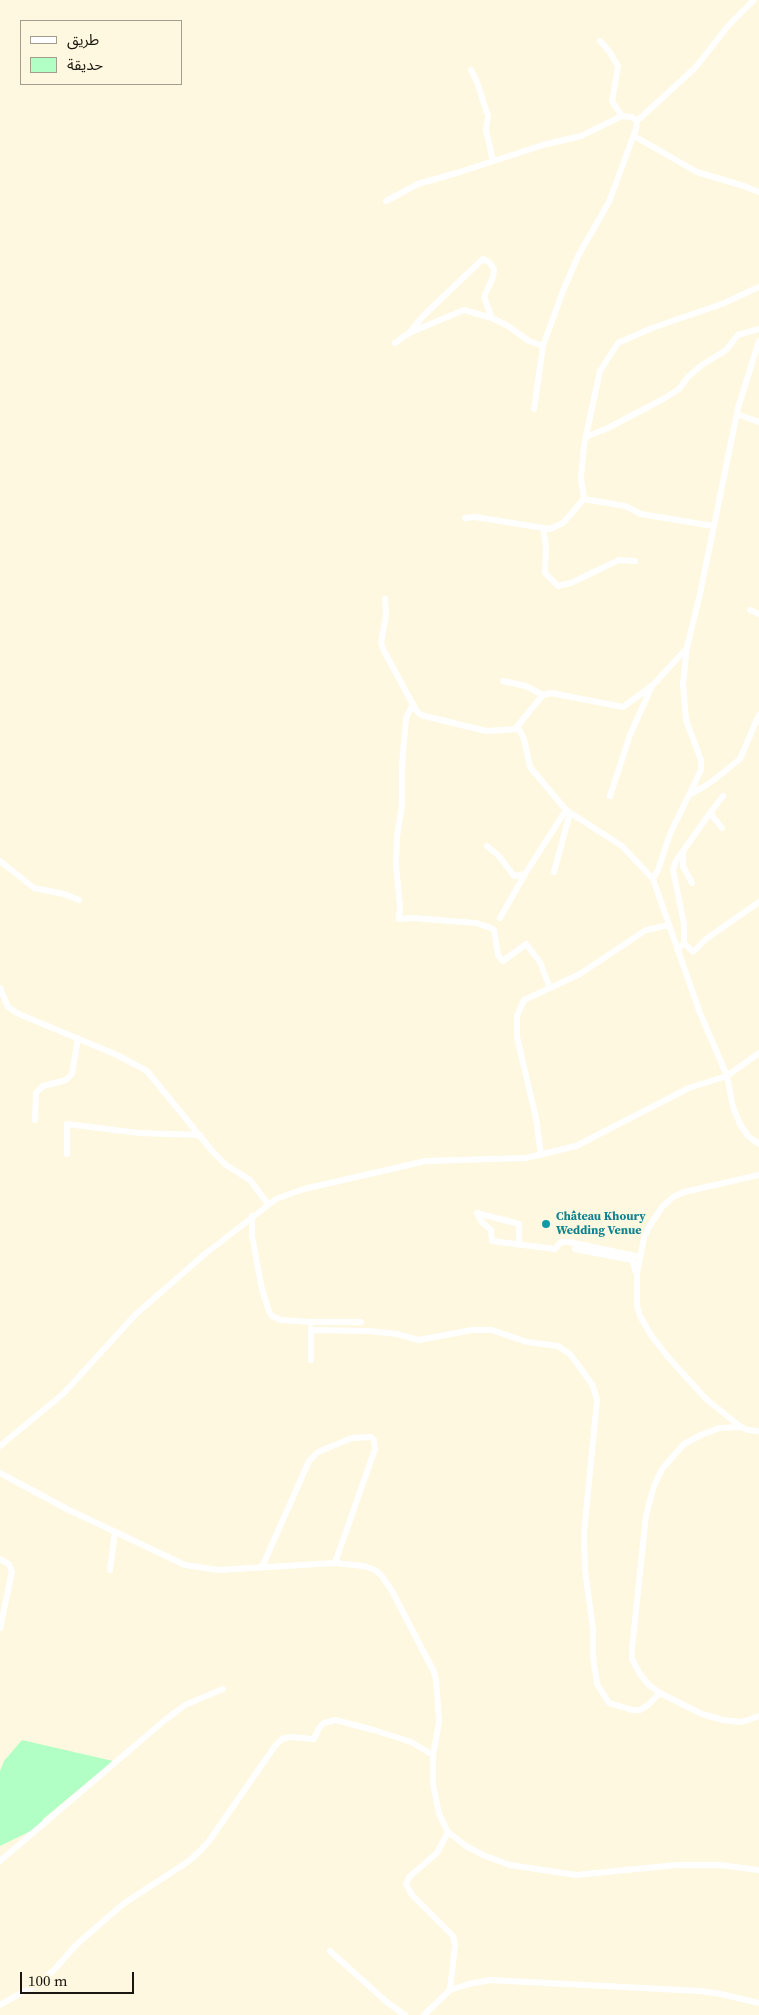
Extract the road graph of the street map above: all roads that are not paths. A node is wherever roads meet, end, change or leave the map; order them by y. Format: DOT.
graph roads {
  1 [pos="754,0"];
  2 [pos="600,41"];
  3 [pos="471,70"];
  4 [pos="622,116"];
  5 [pos="637,121"];
  6 [pos="634,136"];
  7 [pos="492,160"];
  8 [pos="759,192"];
  9 [pos="386,201"];
  10 [pos="759,287"];
  11 [pos="492,318"];
  12 [pos="759,329"];
  13 [pos="409,333"];
  14 [pos="759,341"];
  15 [pos="395,343"];
  16 [pos="543,346"];
  17 [pos="534,409"];
  18 [pos="737,414"];
  19 [pos="759,422"];
  20 [pos="586,437"];
  21 [pos="584,500"];
  22 [pos="465,518"];
  23 [pos="713,526"];
  24 [pos="543,528"];
  25 [pos="635,561"];
  26 [pos="385,599"];
  27 [pos="750,610"];
  28 [pos="759,614"];
  29 [pos="687,648"];
  30 [pos="503,681"];
  31 [pos="653,685"];
  32 [pos="543,695"];
  33 [pos="413,704"];
  34 [pos="759,715"];
  35 [pos="515,729"];
  36 [pos="610,796"];
  37 [pos="688,796"];
  38 [pos="723,796"];
  39 [pos="568,811"];
  40 [pos="710,813"];
  41 [pos="722,828"];
  42 [pos="487,846"];
  43 [pos="682,851"];
  44 [pos="0,861"];
  45 [pos="554,872"];
  46 [pos="525,874"];
  47 [pos="653,879"];
  48 [pos="692,883"];
  49 [pos="79,900"];
  50 [pos="759,902"];
  51 [pos="500,918"];
  52 [pos="669,925"];
  53 [pos="684,943"];
  54 [pos="677,950"];
  55 [pos="0,988"];
  56 [pos="550,988"];
  57 [pos="8,1007"];
  58 [pos="0,1010"];
  59 [pos="78,1038"];
  60 [pos="759,1053"];
  61 [pos="727,1076"];
  62 [pos="36,1120"];
  63 [pos="200,1135"];
  64 [pos="759,1144"];
  65 [pos="67,1154"];
  66 [pos="541,1155"];
  67 [pos="759,1175"];
  68 [pos="268,1204"];
  69 [pos="252,1216"];
  70 [pos="519,1243"];
  71 [pos="575,1249"];
  72 [pos="640,1257"];
  73 [pos="637,1273"];
  74 [pos="310,1322"];
  75 [pos="362,1322"];
  76 [pos="311,1330"];
  77 [pos="311,1360"];
  78 [pos="741,1427"];
  79 [pos="759,1431"];
  80 [pos="0,1446"];
  81 [pos="0,1473"];
  82 [pos="115,1532"];
  83 [pos="0,1559"];
  84 [pos="336,1563"];
  85 [pos="262,1567"];
  86 [pos="110,1570"];
  87 [pos="0,1628"];
  88 [pos="223,1689"];
  89 [pos="660,1693"];
  90 [pos="759,1716"];
  91 [pos="434,1755"];
  92 [pos="448,1832"];
  93 [pos="0,1861"];
  94 [pos="759,1870"];
  95 [pos="330,1951"];
  96 [pos="450,1990"];
  97 [pos="759,2002"];
  98 [pos="0,2005"];
  99 [pos="405,2015"];
  100 [pos="424,2015"];
  1 -- 5 [label="street"];
  2 -- 4 [label="street"];
  3 -- 7 [label="street"];
  4 -- 5 [label="street"];
  4 -- 7 [label="street"];
  5 -- 6 [label="street"];
  6 -- 8 [label="street"];
  6 -- 16 [label="street"];
  7 -- 9 [label="street"];
  10 -- 20 [label="street"];
  11 -- 13 [label="street"];
  11 -- 13 [label="street"];
  11 -- 16 [label="street"];
  12 -- 20 [label="street"];
  13 -- 15 [label="street"];
  14 -- 18 [label="street"];
  16 -- 17 [label="street"];
  18 -- 19 [label="street"];
  18 -- 23 [label="street"];
  20 -- 21 [label="street"];
  21 -- 23 [label="street"];
  21 -- 24 [label="street"];
  22 -- 24 [label="street"];
  23 -- 29 [label="street"];
  24 -- 25 [label="street"];
  26 -- 33 [label="street"];
  27 -- 28 [label="street"];
  29 -- 31 [label="street"];
  29 -- 37 [label="street"];
  30 -- 32 [label="street"];
  31 -- 32 [label="street"];
  31 -- 36 [label="street"];
  32 -- 35 [label="street"];
  33 -- 35 [label="street"];
  33 -- 56 [label="street"];
  34 -- 37 [label="street"];
  35 -- 39 [label="street"];
  37 -- 47 [label="street"];
  38 -- 40 [label="street"];
  39 -- 45 [label="street"];
  39 -- 46 [label="street"];
  39 -- 47 [label="street"];
  40 -- 41 [label="street"];
  40 -- 43 [label="street"];
  42 -- 46 [label="street"];
  43 -- 48 [label="street"];
  43 -- 53 [label="street"];
  44 -- 49 [label="street"];
  46 -- 51 [label="street"];
  47 -- 52 [label="street"];
  50 -- 53 [label="street"];
  52 -- 54 [label="street"];
  52 -- 56 [label="street"];
  53 -- 54 [label="street"];
  54 -- 61 [label="street"];
  55 -- 57 [label="street"];
  56 -- 66 [label="street"];
  57 -- 58 [label="street"];
  57 -- 59 [label="street"];
  59 -- 62 [label="street"];
  59 -- 63 [label="street"];
  60 -- 61 [label="street"];
  61 -- 64 [label="street"];
  61 -- 66 [label="street"];
  63 -- 65 [label="street"];
  63 -- 68 [label="street"];
  66 -- 68 [label="street"];
  67 -- 72 [label="street"];
  68 -- 69 [label="street"];
  69 -- 74 [label="street"];
  69 -- 80 [label="street"];
  70 -- 70 [label="street"];
  70 -- 72 [label="street"];
  71 -- 73 [label="street"];
  72 -- 73 [label="street"];
  73 -- 78 [label="street"];
  74 -- 75 [label="street"];
  74 -- 76 [label="street"];
  76 -- 77 [label="street"];
  76 -- 89 [label="street"];
  78 -- 79 [label="street"];
  78 -- 89 [label="street"];
  81 -- 82 [label="street"];
  82 -- 85 [label="street"];
  82 -- 86 [label="street"];
  83 -- 87 [label="street"];
  84 -- 85 [label="street"];
  84 -- 85 [label="street"];
  84 -- 91 [label="street"];
  88 -- 93 [label="street"];
  89 -- 90 [label="street"];
  91 -- 92 [label="street"];
  91 -- 98 [label="street"];
  92 -- 94 [label="street"];
  92 -- 96 [label="street"];
  95 -- 99 [label="street"];
  96 -- 97 [label="street"];
  96 -- 100 [label="street"];
}
